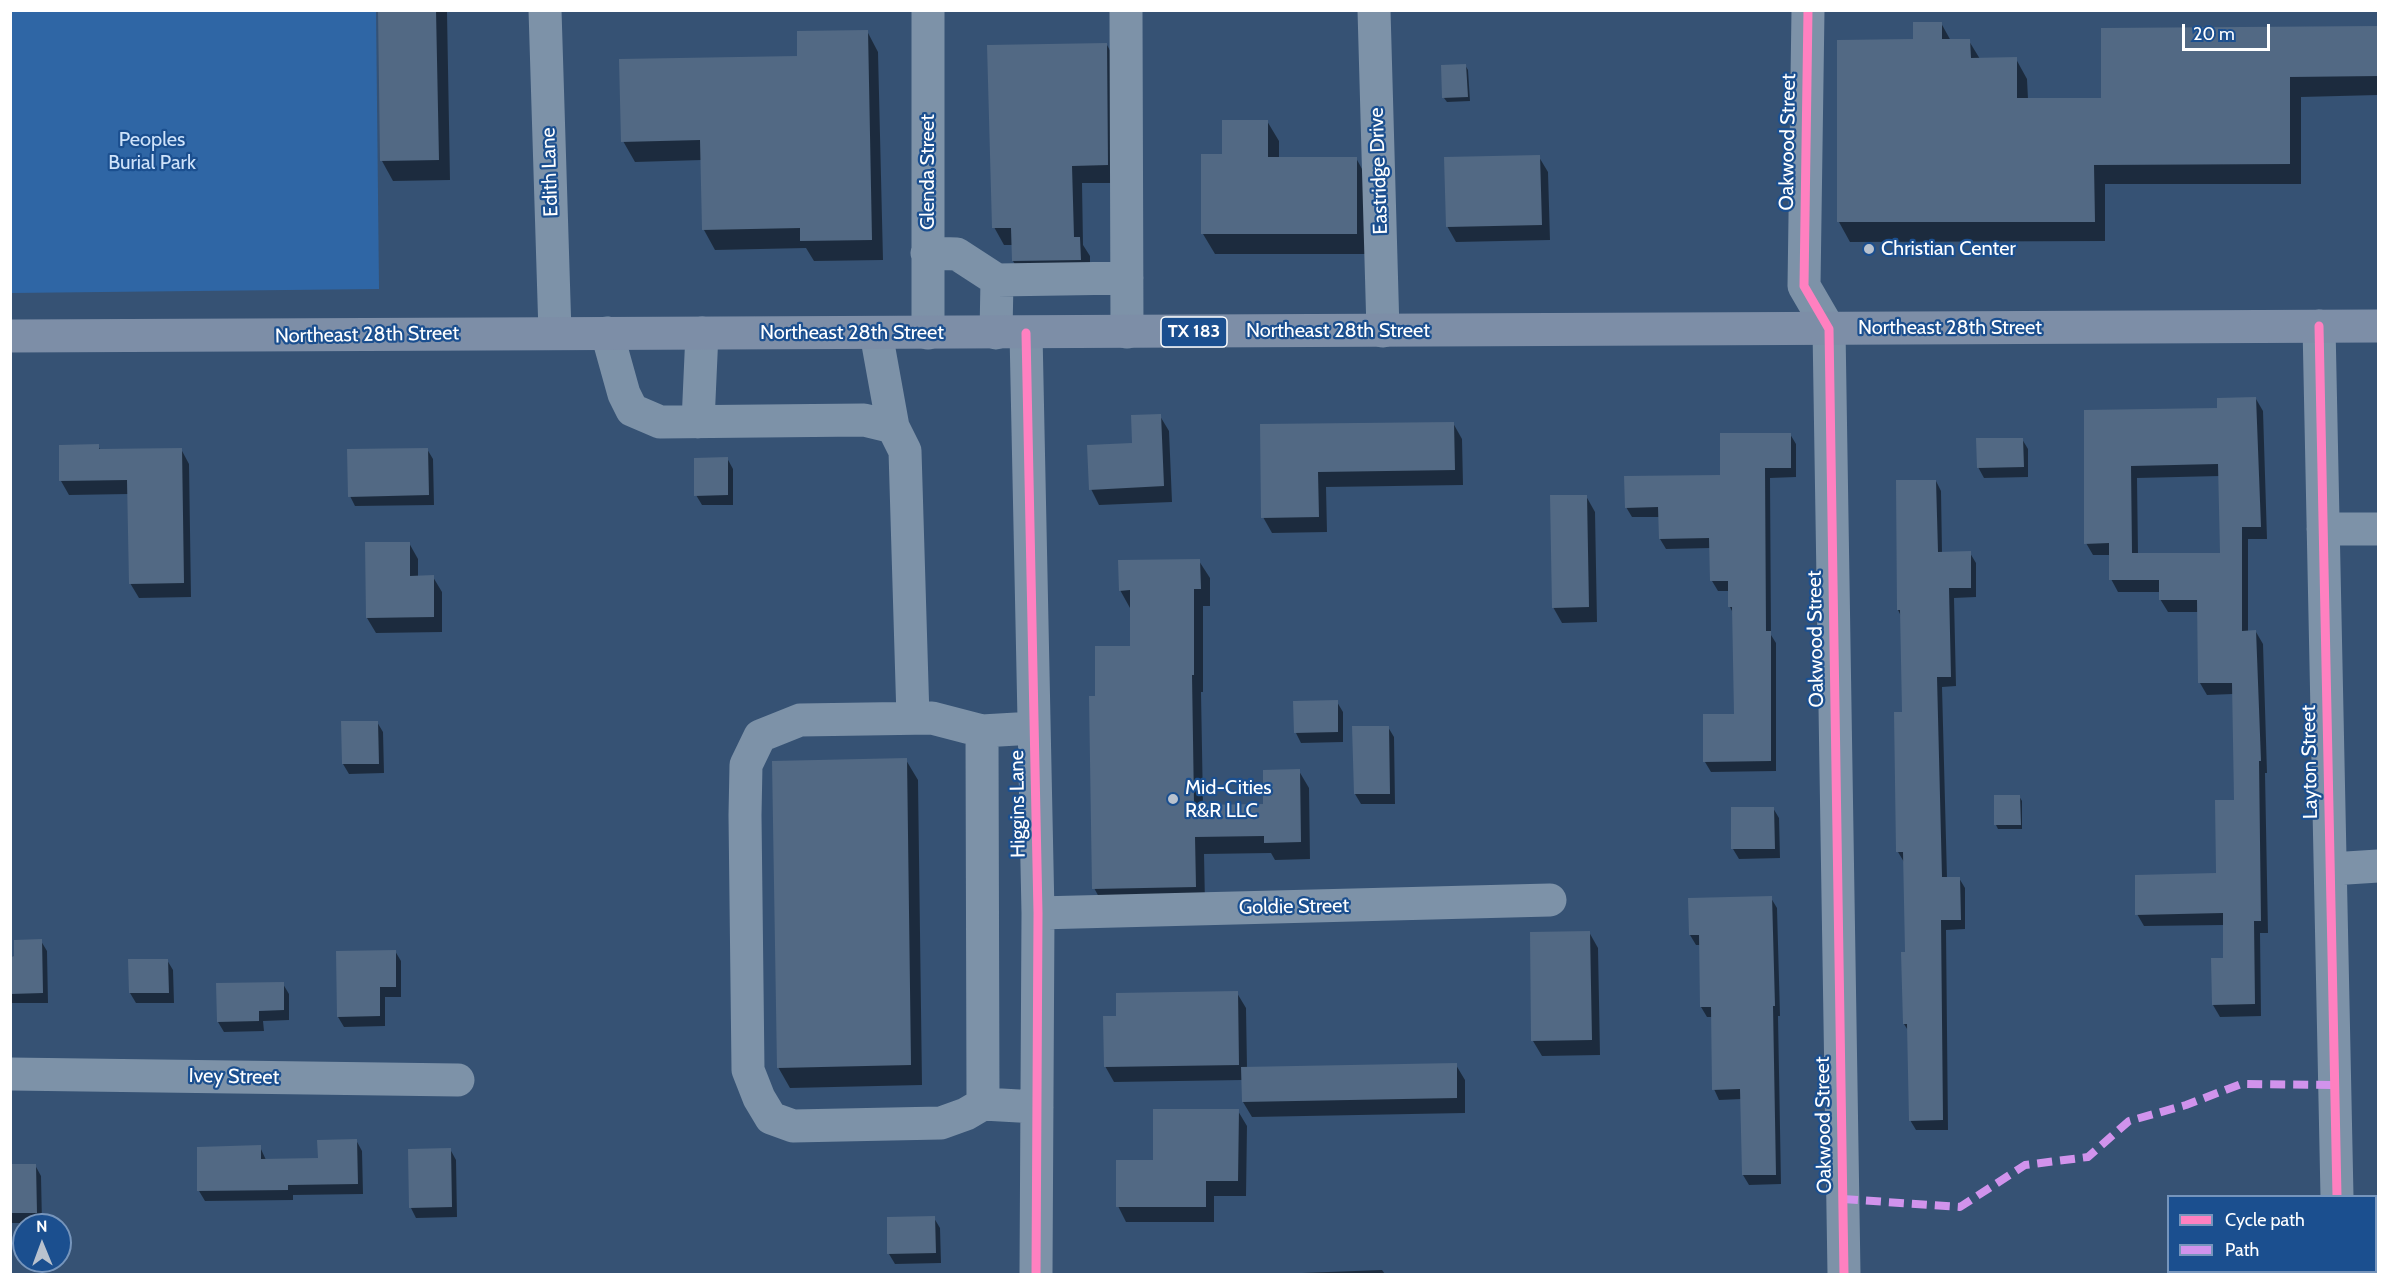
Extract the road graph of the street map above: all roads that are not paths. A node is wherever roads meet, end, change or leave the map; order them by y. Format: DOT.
graph roads {
  1 [pos="545,10"];
  2 [pos="928,10"];
  3 [pos="1126,10"];
  4 [pos="1374,10"];
  5 [pos="1808,10"];
  6 [pos="927,253"];
  7 [pos="1127,278"];
  8 [pos="997,280"];
  9 [pos="2319,326"];
  10 [pos="2379,326"];
  11 [pos="1829,329"];
  12 [pos="1383,331"];
  13 [pos="1127,332"];
  14 [pos="555,333"];
  15 [pos="607,333"];
  16 [pos="702,333"];
  17 [pos="876,333"];
  18 [pos="928,333"];
  19 [pos="1011,333"];
  20 [pos="10,336"];
  21 [pos="698,422"];
  22 [pos="893,427"];
  23 [pos="2324,529"];
  24 [pos="2379,529"];
  25 [pos="913,718"];
  26 [pos="1034,728"];
  27 [pos="982,731"];
  28 [pos="2379,866"];
  29 [pos="2331,869"];
  30 [pos="1550,900"];
  31 [pos="1038,913"];
  32 [pos="10,1074"];
  33 [pos="458,1080"];
  34 [pos="983,1104"];
  35 [pos="1037,1107"];
  36 [pos="2337,1195"];
  37 [pos="1036,1275"];
  38 [pos="1844,1275"];
  1 -- 14 [label="street, Edith Lane"];
  2 -- 6 [label="street, Glenda Street"];
  3 -- 7 [label="street"];
  4 -- 12 [label="street, Eastridge Drive"];
  5 -- 11 [label="street, Oakwood Street"];
  6 -- 8 [label="street"];
  6 -- 18 [label="street, Glenda Street"];
  7 -- 8 [label="street"];
  7 -- 13 [label="street"];
  8 -- 19 [label="street, Higgins Lane"];
  9 -- 10 [label="main road, Northeast 28th Street / TX 183"];
  9 -- 11 [label="main road, Northeast 28th Street / TX 183"];
  9 -- 23 [label="street, Layton Street"];
  11 -- 12 [label="main road, Northeast 28th Street / TX 183"];
  11 -- 38 [label="street, Oakwood Street"];
  12 -- 13 [label="main road, Northeast 28th Street / TX 183"];
  13 -- 19 [label="main road, Northeast 28th Street / TX 183"];
  14 -- 15 [label="main road, Northeast 28th Street / TX 183"];
  14 -- 20 [label="main road, Northeast 28th Street / TX 183"];
  15 -- 16 [label="main road, Northeast 28th Street / TX 183"];
  15 -- 21 [label="street"];
  16 -- 17 [label="main road, Northeast 28th Street / TX 183"];
  16 -- 21 [label="street"];
  17 -- 18 [label="main road, Northeast 28th Street / TX 183"];
  17 -- 22 [label="street"];
  18 -- 19 [label="main road, Northeast 28th Street / TX 183"];
  19 -- 26 [label="street, Higgins Lane"];
  21 -- 22 [label="street"];
  22 -- 25 [label="street"];
  23 -- 24 [label="street"];
  23 -- 29 [label="street, Layton Street"];
  25 -- 27 [label="street"];
  25 -- 34 [label="street"];
  26 -- 27 [label="street"];
  26 -- 31 [label="street, Higgins Lane"];
  27 -- 34 [label="street"];
  28 -- 29 [label="street"];
  29 -- 36 [label="street, Layton Street"];
  30 -- 31 [label="street, Goldie Street"];
  31 -- 35 [label="street, Higgins Lane"];
  32 -- 33 [label="street, Ivey Street"];
  34 -- 35 [label="street"];
  35 -- 37 [label="street, Higgins Lane"];
}
